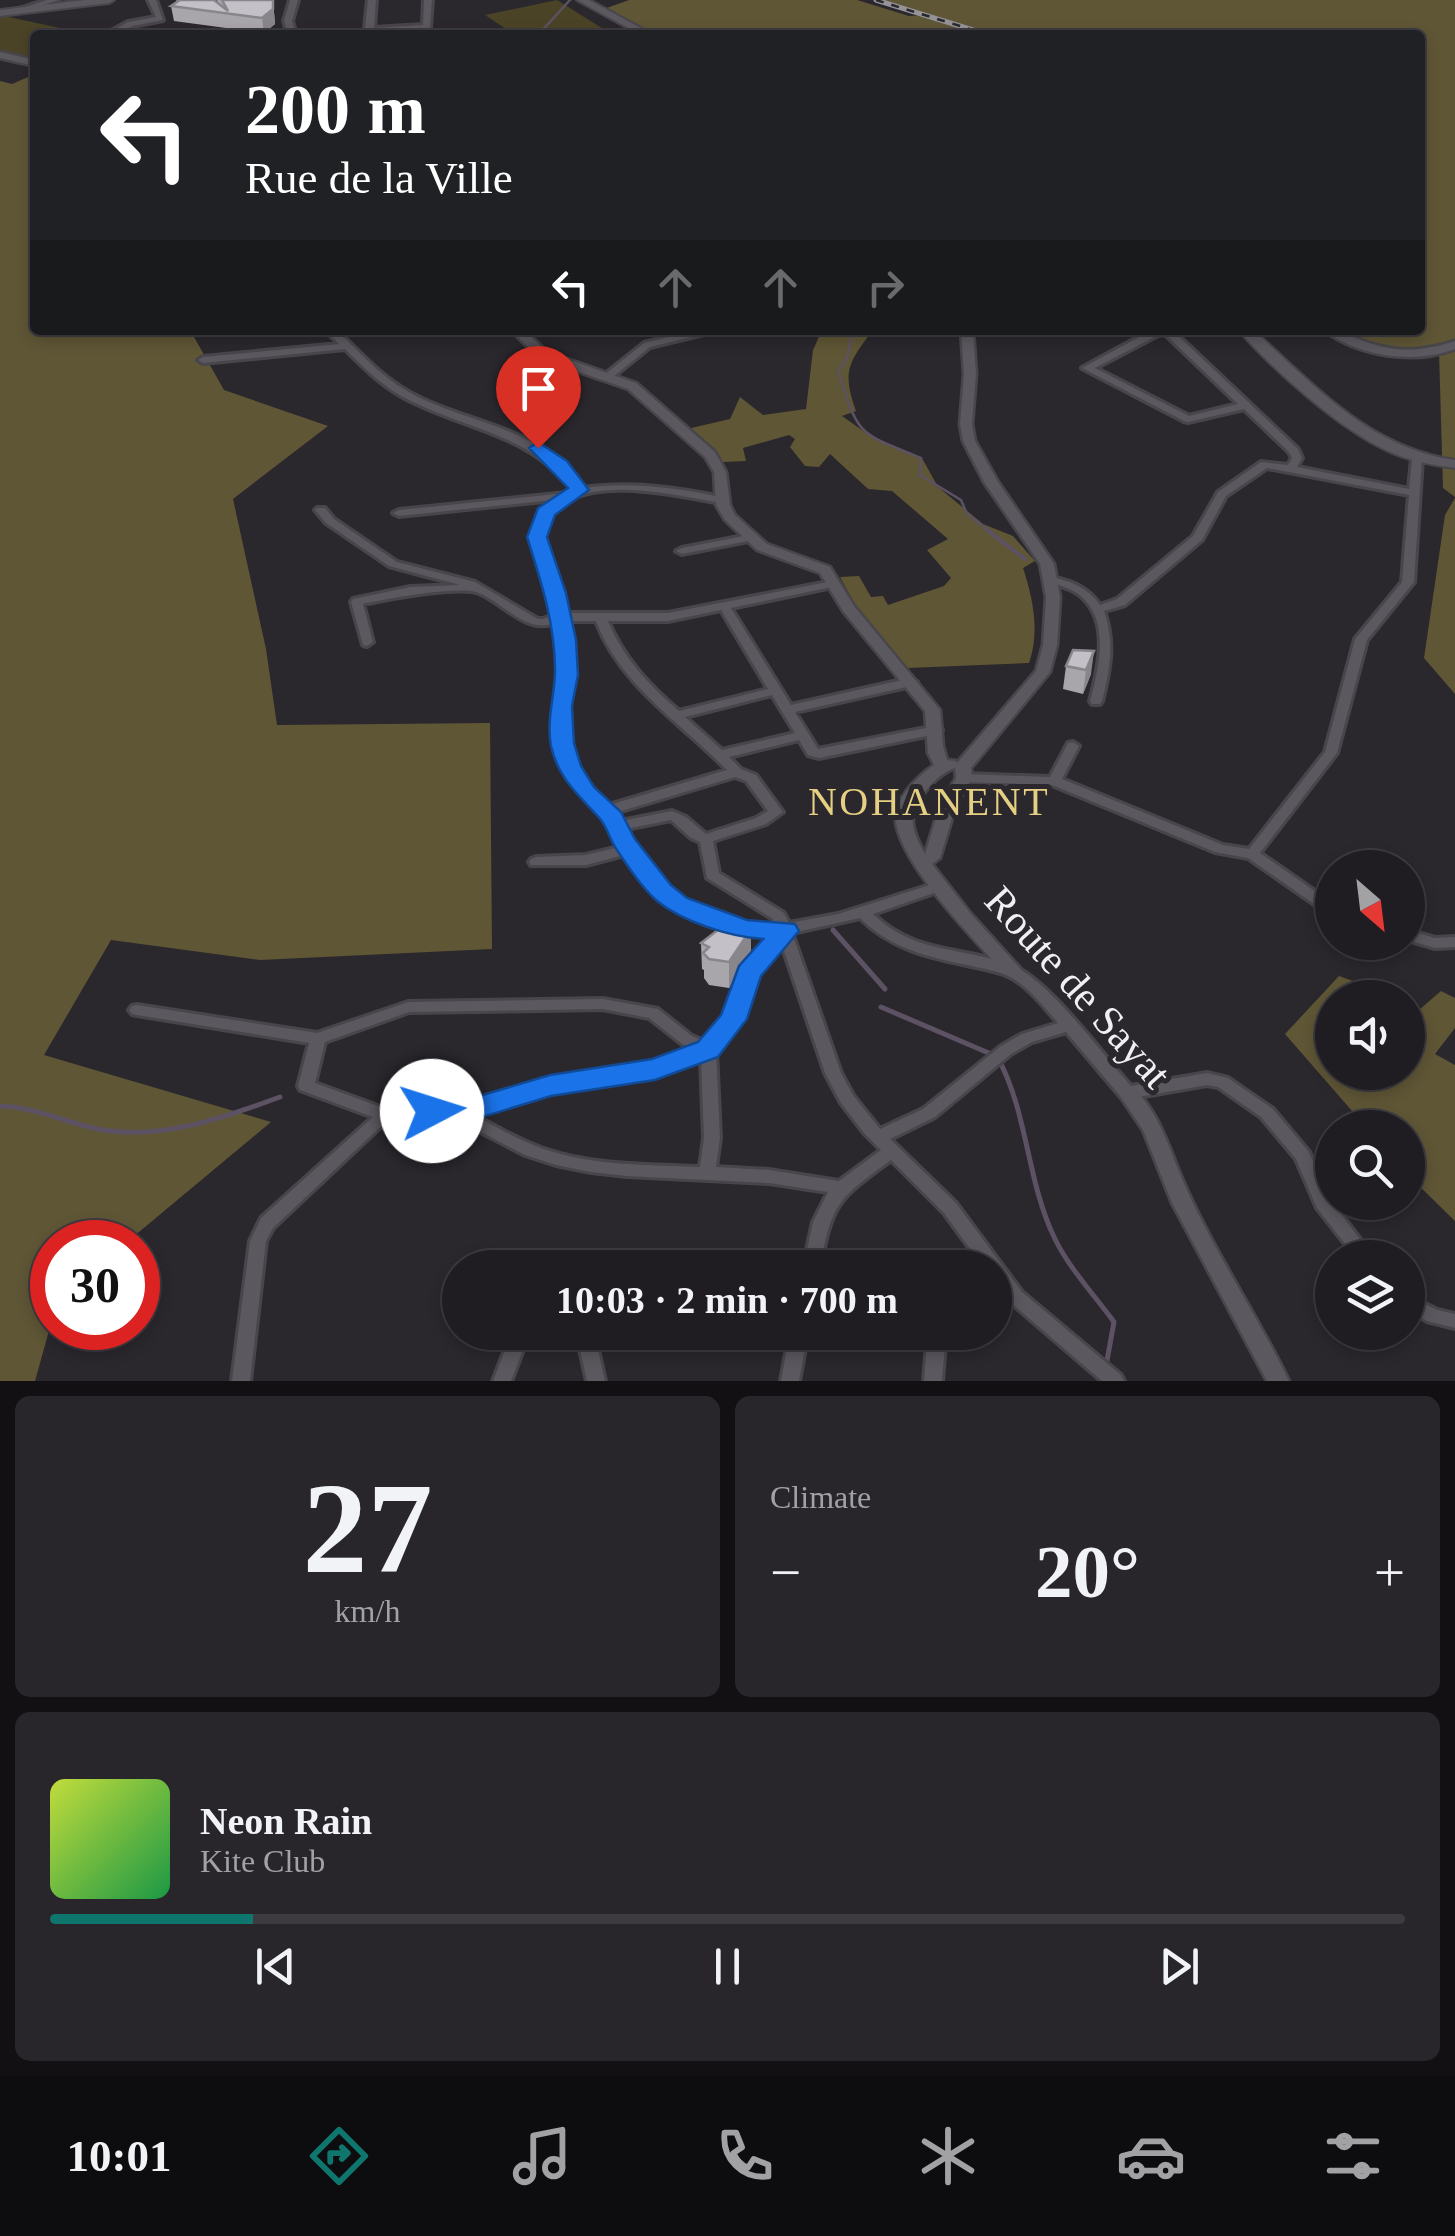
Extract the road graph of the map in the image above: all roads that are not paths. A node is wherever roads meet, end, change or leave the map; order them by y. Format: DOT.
graph roads {
  1 [pos="55,0"];
  2 [pos="109,0"];
  3 [pos="152,0"];
  4 [pos="294,0"];
  5 [pos="372,0"];
  6 [pos="428,0"];
  7 [pos="582,0"];
  8 [pos="20,10"];
  9 [pos="0,13"];
  10 [pos="118,30"];
  11 [pos="291,30"];
  12 [pos="639,30"];
  13 [pos="0,55"];
  14 [pos="30,62"];
  15 [pos="335,335"];
  16 [pos="522,335"];
  17 [pos="688,335"];
  18 [pos="966,335"];
  19 [pos="1150,335"];
  20 [pos="1171,335"];
  21 [pos="1251,335"];
  22 [pos="1343,335"];
  23 [pos="1455,345"];
  24 [pos="345,346"];
  25 [pos="203,360"];
  26 [pos="609,375"];
  27 [pos="1247,405"];
  28 [pos="1417,459"];
  29 [pos="1455,464"];
  30 [pos="1292,467"];
  31 [pos="573,493"];
  32 [pos="1415,493"];
  33 [pos="722,500"];
  34 [pos="321,510"];
  35 [pos="400,512"];
  36 [pos="750,538"];
  37 [pos="682,552"];
  38 [pos="1052,580"];
  39 [pos="833,584"];
  40 [pos="478,587"];
  41 [pos="725,606"];
  42 [pos="1099,609"];
  43 [pos="601,616"];
  44 [pos="560,617"];
  45 [pos="367,642"];
  46 [pos="911,682"];
  47 [pos="776,691"];
  48 [pos="1096,701"];
  49 [pos="788,710"];
  50 [pos="679,715"];
  51 [pos="936,730"];
  52 [pos="802,735"];
  53 [pos="1073,746"];
  54 [pos="720,755"];
  55 [pos="942,765"];
  56 [pos="736,772"];
  57 [pos="964,772"];
  58 [pos="1054,782"];
  59 [pos="606,811"];
  60 [pos="618,826"];
  61 [pos="706,839"];
  62 [pos="630,849"];
  63 [pos="1252,854"];
  64 [pos="924,861"];
  65 [pos="536,862"];
  66 [pos="938,887"];
  67 [pos="1315,898"];
  68 [pos="863,912"];
  69 [pos="786,931"];
  70 [pos="1425,940"];
  71 [pos="1455,942"];
  72 [pos="1012,971"];
  73 [pos="137,1010"];
  74 [pos="1067,1026"];
  75 [pos="318,1039"];
  76 [pos="708,1049"];
  77 [pos="1127,1092"];
  78 [pos="455,1112"];
  79 [pos="386,1115"];
  80 [pos="879,1136"];
  81 [pos="893,1150"];
  82 [pos="708,1174"];
  83 [pos="838,1188"];
  84 [pos="1352,1240"];
  85 [pos="816,1250"];
  86 [pos="980,1250"];
  87 [pos="1012,1292"];
  88 [pos="1425,1311"];
  89 [pos="1455,1321"];
  90 [pos="513,1350"];
  91 [pos="589,1350"];
  92 [pos="796,1350"];
  93 [pos="936,1350"];
  94 [pos="1114,1380"];
  95 [pos="241,1381"];
  96 [pos="502,1381"];
  97 [pos="596,1381"];
  98 [pos="790,1381"];
  99 [pos="933,1381"];
  100 [pos="1278,1381"];
  1 -- 8 [label="street"];
  2 -- 8 [label="main road"];
  3 -- 10 [label="street"];
  4 -- 11 [label="street"];
  5 -- 6 [label="street"];
  7 -- 12 [label="main road"];
  8 -- 9 [label="main road"];
  13 -- 14 [label="street"];
  15 -- 24 [label="street"];
  16 -- 26 [label="street"];
  17 -- 26 [label="street"];
  18 -- 38 [label="street"];
  19 -- 27 [label="street"];
  20 -- 27 [label="street"];
  21 -- 28 [label="main road"];
  22 -- 23 [label="street"];
  24 -- 25 [label="street"];
  24 -- 31 [label="street"];
  26 -- 33 [label="street"];
  27 -- 30 [label="street"];
  28 -- 29 [label="main road"];
  28 -- 32 [label="street"];
  30 -- 32 [label="street"];
  30 -- 42 [label="street"];
  31 -- 33 [label="street"];
  31 -- 35 [label="street"];
  31 -- 44 [label="street"];
  32 -- 63 [label="street"];
  33 -- 36 [label="street"];
  34 -- 40 [label="street"];
  36 -- 37 [label="street"];
  36 -- 39 [label="street"];
  38 -- 42 [label="street"];
  38 -- 57 [label="street"];
  39 -- 41 [label="street"];
  39 -- 46 [label="street"];
  40 -- 44 [label="street"];
  40 -- 45 [label="street"];
  41 -- 43 [label="street"];
  41 -- 47 [label="street"];
  42 -- 48 [label="street"];
  43 -- 44 [label="street"];
  43 -- 50 [label="street"];
  44 -- 59 [label="street"];
  46 -- 49 [label="street"];
  46 -- 51 [label="street"];
  47 -- 49 [label="street"];
  47 -- 50 [label="street"];
  49 -- 52 [label="street"];
  50 -- 54 [label="street"];
  51 -- 52 [label="street"];
  51 -- 55 [label="street"];
  52 -- 54 [label="street"];
  53 -- 58 [label="street"];
  54 -- 56 [label="street"];
  55 -- 57 [label="street"];
  55 -- 64 [label="street, Route de Sayat"];
  56 -- 59 [label="street"];
  56 -- 61 [label="street"];
  57 -- 58 [label="street"];
  57 -- 64 [label="street"];
  58 -- 63 [label="street"];
  59 -- 60 [label="street"];
  60 -- 61 [label="street"];
  60 -- 62 [label="street"];
  61 -- 69 [label="street"];
  62 -- 65 [label="street"];
  62 -- 69 [label="street"];
  63 -- 67 [label="street"];
  64 -- 66 [label="street, Route de Sayat"];
  66 -- 68 [label="street"];
  66 -- 72 [label="street, Route de Sayat"];
  68 -- 69 [label="street"];
  68 -- 72 [label="street"];
  69 -- 76 [label="street"];
  69 -- 80 [label="street"];
  70 -- 71 [label="street"];
  72 -- 74 [label="street, Route de Sayat"];
  73 -- 75 [label="street"];
  74 -- 77 [label="street, Route de Sayat"];
  74 -- 80 [label="street"];
  75 -- 76 [label="street"];
  75 -- 79 [label="street"];
  76 -- 78 [label="street"];
  76 -- 82 [label="street"];
  77 -- 84 [label="street"];
  77 -- 100 [label="street, Route de Sayat"];
  78 -- 79 [label="street"];
  78 -- 82 [label="street"];
  79 -- 95 [label="street"];
  80 -- 81 [label="street"];
  81 -- 83 [label="street"];
  81 -- 86 [label="street"];
  82 -- 83 [label="street"];
  83 -- 85 [label="street"];
  87 -- 94 [label="street"];
  88 -- 89 [label="street"];
  90 -- 96 [label="street"];
  91 -- 97 [label="street"];
  92 -- 98 [label="street"];
  93 -- 99 [label="street"];
}
